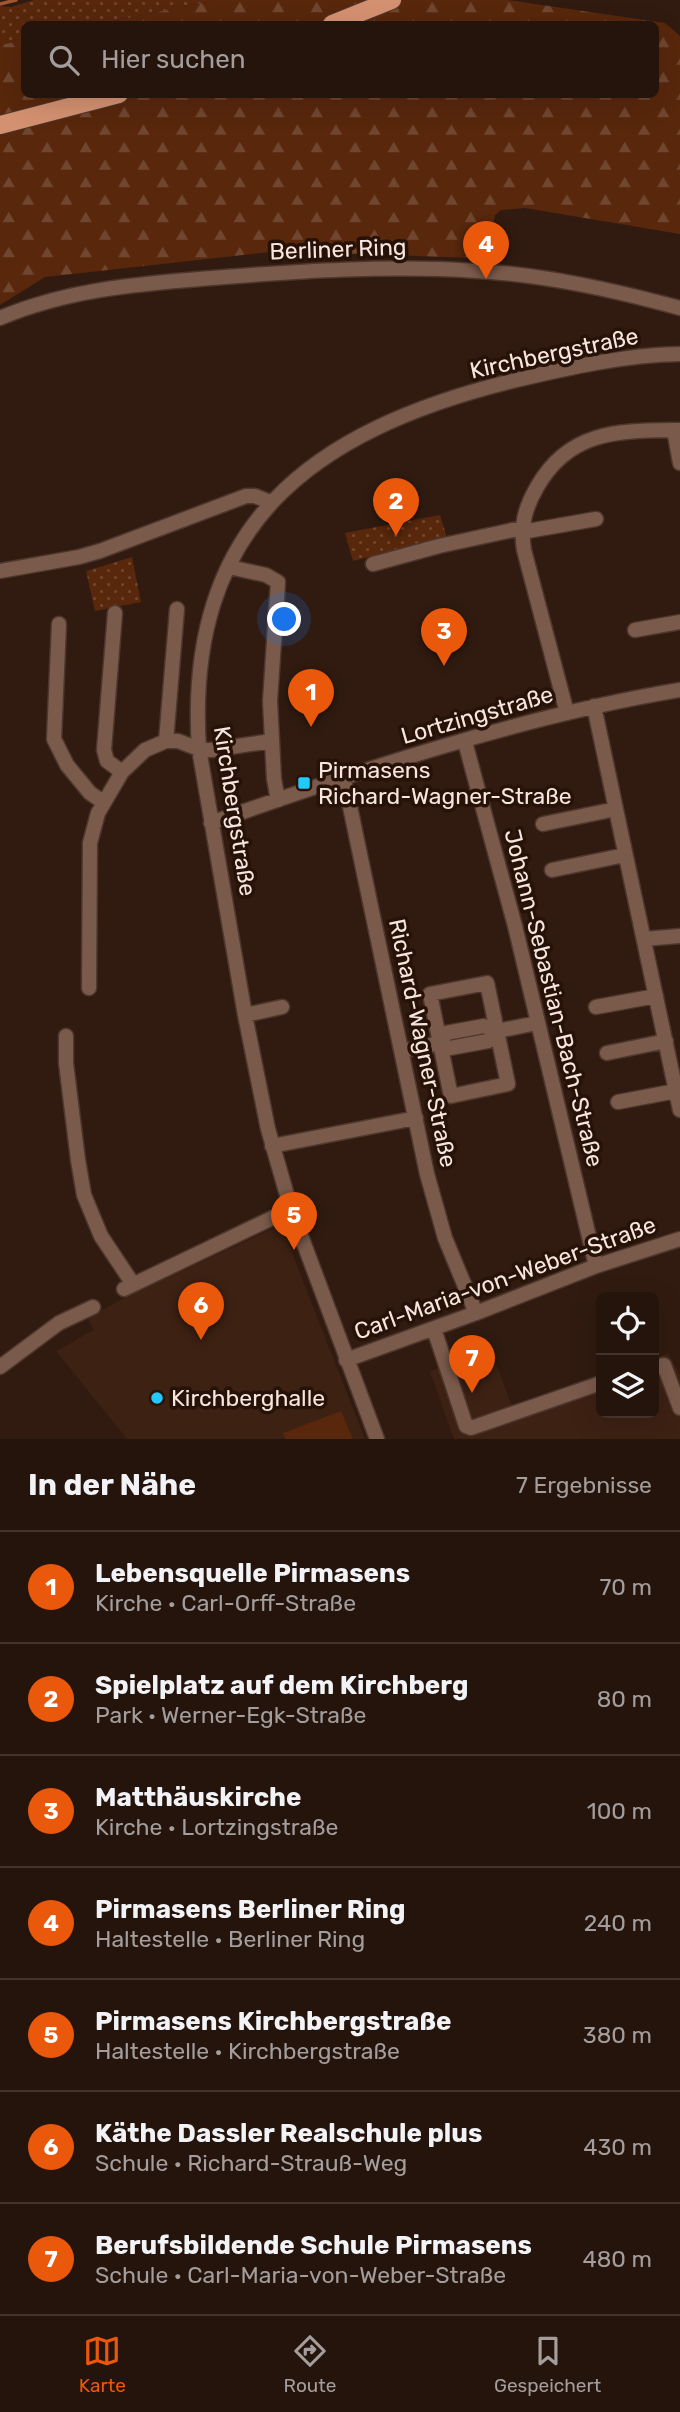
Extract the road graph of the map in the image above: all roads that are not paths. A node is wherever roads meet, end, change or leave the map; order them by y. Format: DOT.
graph roads {
  1 [pos="392,0"];
  2 [pos="340,21"];
  3 [pos="104,98"];
  4 [pos="0,125"];
  5 [pos="680,308"];
  6 [pos="0,318"];
  7 [pos="680,354"];
  8 [pos="677,430"];
  9 [pos="680,463"];
  10 [pos="270,502"];
  11 [pos="596,519"];
  12 [pos="522,530"];
  13 [pos="373,564"];
  14 [pos="2,566"];
  15 [pos="229,566"];
  16 [pos="177,609"];
  17 [pos="115,613"];
  18 [pos="680,622"];
  19 [pos="58,624"];
  20 [pos="635,630"];
  21 [pos="680,690"];
  22 [pos="594,706"];
  23 [pos="567,713"];
  24 [pos="166,741"];
  25 [pos="271,741"];
  26 [pos="465,742"];
  27 [pos="199,749"];
  28 [pos="122,772"];
  29 [pos="344,778"];
  30 [pos="278,800"];
  31 [pos="103,802"];
  32 [pos="616,809"];
  33 [pos="211,823"];
  34 [pos="543,824"];
  35 [pos="625,855"];
  36 [pos="552,870"];
  37 [pos="680,936"];
  38 [pos="644,939"];
  39 [pos="89,988"];
  40 [pos="656,996"];
  41 [pos="282,1007"];
  42 [pos="596,1007"];
  43 [pos="245,1015"];
  44 [pos="537,1023"];
  45 [pos="497,1031"];
  46 [pos="66,1036"];
  47 [pos="666,1041"];
  48 [pos="440,1042"];
  49 [pos="402,1051"];
  50 [pos="607,1053"];
  51 [pos="676,1091"];
  52 [pos="618,1102"];
  53 [pos="680,1110"];
  54 [pos="416,1118"];
  55 [pos="272,1146"];
  56 [pos="291,1209"];
  57 [pos="680,1239"];
  58 [pos="596,1266"];
  59 [pos="93,1307"];
  60 [pos="476,1313"];
  61 [pos="434,1329"];
  62 [pos="346,1360"];
  63 [pos="659,1366"];
  64 [pos="0,1367"];
  65 [pos="596,1386"];
  66 [pos="680,1408"];
  67 [pos="477,1433"];
  68 [pos="377,1439"];
  1 -- 2 [label="main road"];
  3 -- 4 [label="main road"];
  5 -- 6 [label="street, Berliner Ring"];
  7 -- 10 [label="street, Kirchbergstraße"];
  8 -- 9 [label="street"];
  8 -- 12 [label="street"];
  10 -- 14 [label="street"];
  10 -- 15 [label="street, Kirchbergstraße"];
  11 -- 12 [label="street"];
  12 -- 13 [label="street"];
  12 -- 23 [label="street"];
  15 -- 25 [label="street"];
  15 -- 27 [label="street, Kirchbergstraße"];
  16 -- 24 [label="street"];
  17 -- 28 [label="street"];
  18 -- 20 [label="street"];
  19 -- 31 [label="street"];
  21 -- 22 [label="street, Lortzingstraße"];
  22 -- 23 [label="street, Lortzingstraße"];
  22 -- 32 [label="street"];
  23 -- 26 [label="street, Lortzingstraße"];
  24 -- 27 [label="street"];
  24 -- 28 [label="street"];
  25 -- 27 [label="street"];
  25 -- 30 [label="street"];
  26 -- 29 [label="street, Lortzingstraße"];
  26 -- 44 [label="street, Johann-Sebastian-Bach-Straße"];
  27 -- 33 [label="street, Kirchbergstraße"];
  28 -- 31 [label="street"];
  29 -- 30 [label="street, Lortzingstraße"];
  29 -- 49 [label="street, Richard-Wagner-Straße"];
  30 -- 33 [label="street, Lortzingstraße"];
  31 -- 39 [label="street"];
  32 -- 34 [label="street"];
  32 -- 35 [label="street"];
  33 -- 43 [label="street, Kirchbergstraße"];
  35 -- 36 [label="street"];
  35 -- 38 [label="street"];
  37 -- 38 [label="street"];
  38 -- 40 [label="street"];
  40 -- 42 [label="street"];
  40 -- 47 [label="street"];
  41 -- 43 [label="street"];
  43 -- 55 [label="street, Kirchbergstraße"];
  44 -- 45 [label="street"];
  44 -- 58 [label="street, Johann-Sebastian-Bach-Straße"];
  45 -- 48 [label="street"];
  45 -- 48 [label="street"];
  45 -- 48 [label="street"];
  46 -- 56 [label="street"];
  47 -- 50 [label="street"];
  47 -- 51 [label="street"];
  48 -- 49 [label="street"];
  49 -- 54 [label="street, Richard-Wagner-Straße"];
  51 -- 52 [label="street"];
  51 -- 53 [label="street"];
  54 -- 55 [label="street"];
  54 -- 60 [label="street, Richard-Wagner-Straße"];
  55 -- 56 [label="street, Kirchbergstraße"];
  56 -- 62 [label="street, Kirchbergstraße"];
  57 -- 58 [label="street, Carl-Maria-von-Weber-Straße"];
  58 -- 60 [label="street, Carl-Maria-von-Weber-Straße"];
  59 -- 64 [label="street"];
  60 -- 61 [label="street, Carl-Maria-von-Weber-Straße"];
  61 -- 62 [label="street, Carl-Maria-von-Weber-Straße"];
  61 -- 67 [label="street"];
  62 -- 68 [label="street, Kirchbergstraße"];
  63 -- 66 [label="street"];
  65 -- 67 [label="street"];
}
